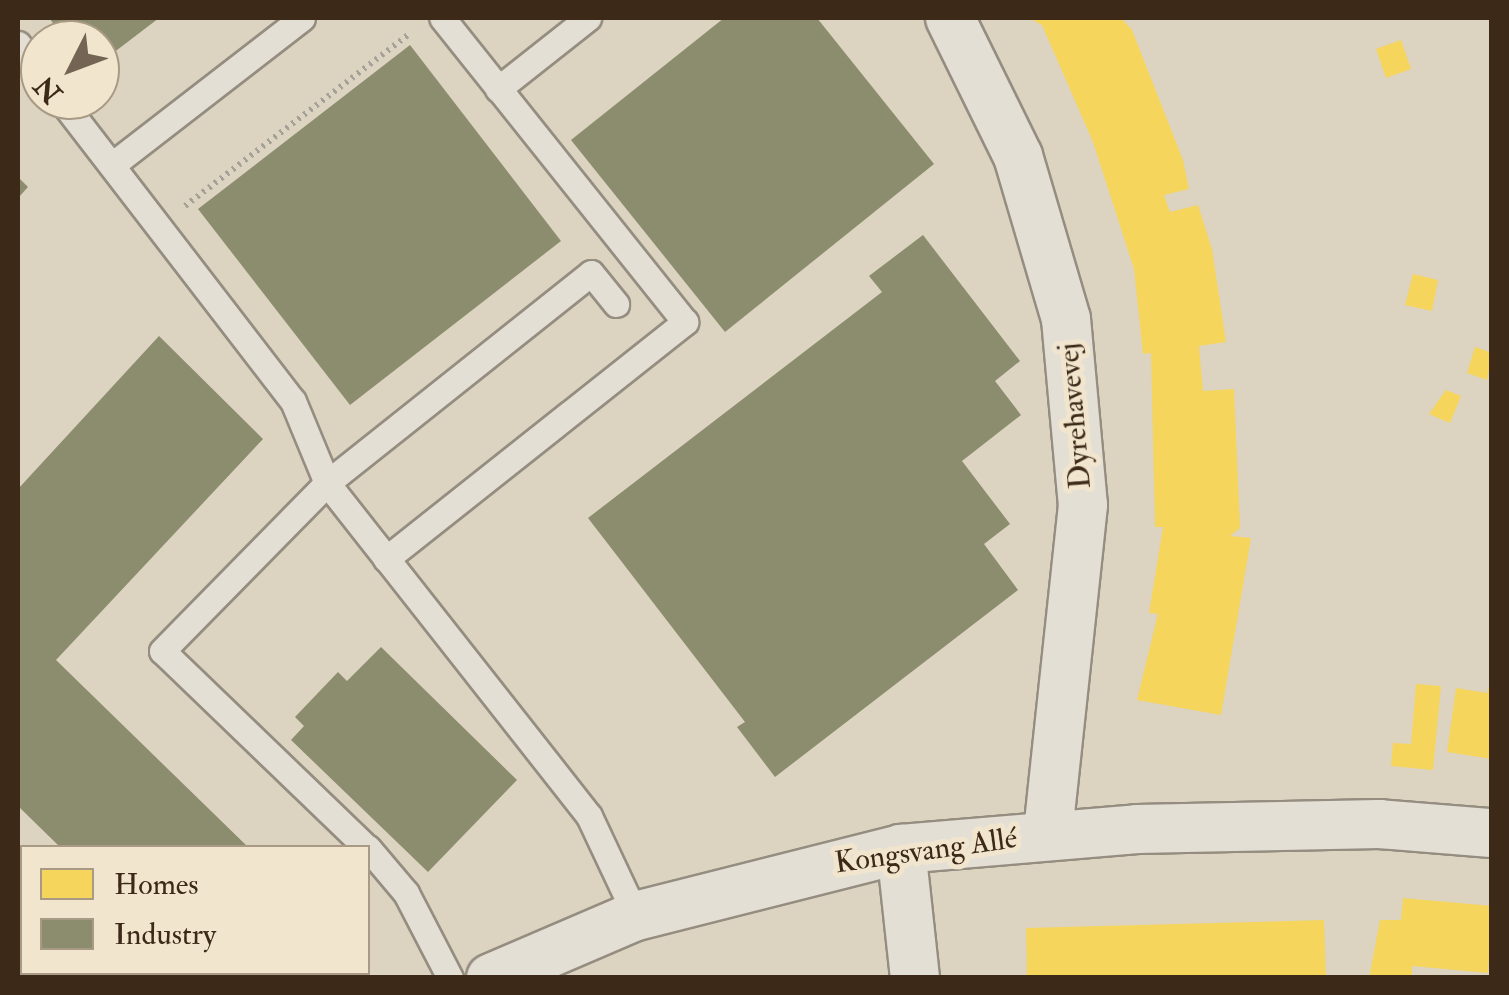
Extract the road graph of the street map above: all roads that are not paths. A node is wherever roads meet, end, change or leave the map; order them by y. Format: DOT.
graph roads {
  1 [pos="302,18"];
  2 [pos="442,18"];
  3 [pos="588,18"];
  4 [pos="950,18"];
  5 [pos="498,89"];
  6 [pos="76,120"];
  7 [pos="112,166"];
  8 [pos="616,304"];
  9 [pos="326,483"];
  10 [pos="386,560"];
  11 [pos="1492,833"];
  12 [pos="1048,835"];
  13 [pos="364,845"];
  14 [pos="900,849"];
  15 [pos="370,851"];
  16 [pos="636,916"];
  17 [pos="450,978"];
  18 [pos="491,978"];
  19 [pos="915,978"];
  1 -- 7 [label="lane"];
  2 -- 5 [label="lane"];
  3 -- 5 [label="lane"];
  4 -- 12 [label="street, Dyrehavevej"];
  5 -- 10 [label="lane"];
  6 -- 7 [label="lane"];
  7 -- 9 [label="lane"];
  8 -- 9 [label="lane"];
  9 -- 10 [label="lane"];
  9 -- 13 [label="lane"];
  10 -- 16 [label="lane"];
  11 -- 12 [label="street, Kongsvang Allé"];
  12 -- 14 [label="street, Kongsvang Allé"];
  14 -- 16 [label="street, Kongsvang Allé"];
  14 -- 19 [label="street"];
  15 -- 17 [label="lane"];
  16 -- 18 [label="street, Kongsvang Allé"];
}
